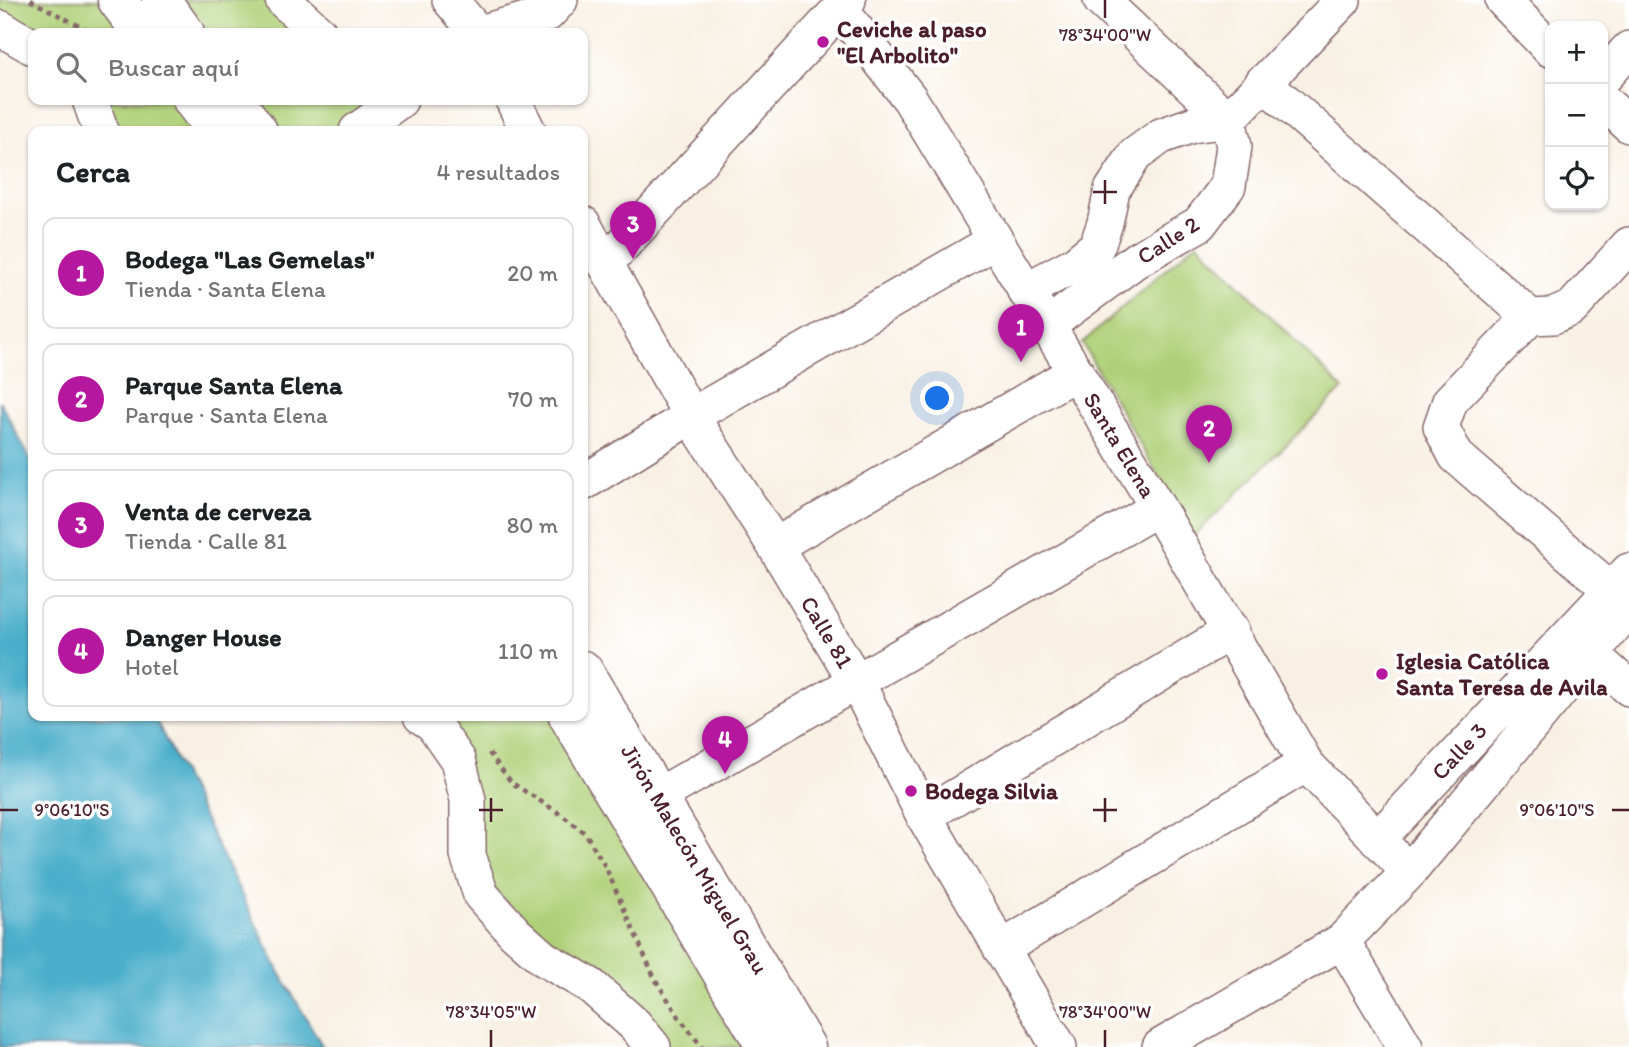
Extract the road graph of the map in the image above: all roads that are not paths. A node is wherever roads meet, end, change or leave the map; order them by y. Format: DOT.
graph roads {
  1 [pos="117,0"];
  2 [pos="161,0"];
  3 [pos="284,0"];
  4 [pos="450,0"];
  5 [pos="492,0"];
  6 [pos="560,0"];
  7 [pos="1101,0"];
  8 [pos="1343,0"];
  9 [pos="1503,0"];
  10 [pos="844,5"];
  11 [pos="0,28"];
  12 [pos="138,28"];
  13 [pos="181,28"];
  14 [pos="314,28"];
  15 [pos="475,28"];
  16 [pos="481,28"];
  17 [pos="497,28"];
  18 [pos="28,44"];
  19 [pos="1545,44"];
  20 [pos="1629,49"];
  21 [pos="1608,71"];
  22 [pos="1263,82"];
  23 [pos="92,105"];
  24 [pos="196,105"];
  25 [pos="238,105"];
  26 [pos="389,105"];
  27 [pos="515,105"];
  28 [pos="1608,106"];
  29 [pos="1228,120"];
  30 [pos="1629,125"];
  31 [pos="99,126"];
  32 [pos="211,126"];
  33 [pos="254,126"];
  34 [pos="363,126"];
  35 [pos="526,126"];
  36 [pos="1105,223"];
  37 [pos="588,232"];
  38 [pos="995,241"];
  39 [pos="1629,245"];
  40 [pos="1136,260"];
  41 [pos="606,263"];
  42 [pos="1025,291"];
  43 [pos="1531,317"];
  44 [pos="1047,326"];
  45 [pos="1076,372"];
  46 [pos="691,416"];
  47 [pos="588,480"];
  48 [pos="1158,508"];
  49 [pos="775,546"];
  50 [pos="1623,590"];
  51 [pos="1231,631"];
  52 [pos="1591,654"];
  53 [pos="588,678"];
  54 [pos="856,681"];
  55 [pos="1629,688"];
  56 [pos="428,721"];
  57 [pos="571,721"];
  58 [pos="1306,764"];
  59 [pos="658,796"];
  60 [pos="924,816"];
  61 [pos="1377,839"];
  62 [pos="1409,872"];
  63 [pos="1342,940"];
  64 [pos="1002,949"];
  65 [pos="653,1047"];
  66 [pos="766,1047"];
  67 [pos="806,1047"];
  68 [pos="1059,1047"];
  69 [pos="1160,1047"];
  70 [pos="1405,1047"];
  1 -- 12 [label="main road"];
  2 -- 13 [label="main road"];
  3 -- 14 [label="street"];
  4 -- 15 [label="street"];
  5 -- 16 [label="street"];
  6 -- 17 [label="street"];
  7 -- 29 [label="street"];
  8 -- 22 [label="street"];
  9 -- 19 [label="street"];
  10 -- 38 [label="street, Santa Elena"];
  10 -- 41 [label="street"];
  11 -- 18 [label="street"];
  20 -- 21 [label="street"];
  22 -- 29 [label="street"];
  22 -- 43 [label="street"];
  23 -- 31 [label="street"];
  24 -- 32 [label="main road"];
  25 -- 33 [label="main road"];
  26 -- 34 [label="street"];
  27 -- 35 [label="street"];
  28 -- 30 [label="street"];
  29 -- 36 [label="street, Calle 2"];
  29 -- 40 [label="street, Calle 2"];
  36 -- 40 [label="street"];
  36 -- 42 [label="street, Calle 2"];
  37 -- 41 [label="street, Calle 81"];
  38 -- 42 [label="street, Santa Elena"];
  38 -- 46 [label="street"];
  39 -- 43 [label="street"];
  40 -- 44 [label="street, Calle 2"];
  41 -- 46 [label="street, Calle 81"];
  42 -- 44 [label="street, Santa Elena"];
  43 -- 50 [label="street"];
  44 -- 45 [label="street, Santa Elena"];
  45 -- 48 [label="street, Santa Elena"];
  45 -- 49 [label="street"];
  46 -- 47 [label="street"];
  46 -- 49 [label="street, Calle 81"];
  48 -- 51 [label="street, Santa Elena"];
  48 -- 54 [label="street"];
  49 -- 54 [label="street, Calle 81"];
  50 -- 52 [label="street, Calle 3"];
  50 -- 61 [label="street, Calle 3"];
  51 -- 58 [label="street, Santa Elena"];
  51 -- 60 [label="street"];
  52 -- 55 [label="street"];
  52 -- 62 [label="street, Calle 3"];
  53 -- 59 [label="main road, Jirón Malecón Miguel Grau"];
  54 -- 59 [label="street"];
  54 -- 60 [label="street, Calle 81"];
  56 -- 65 [label="street"];
  57 -- 66 [label="main road, Jirón Malecón Miguel Grau"];
  58 -- 61 [label="street, Santa Elena"];
  58 -- 64 [label="street"];
  59 -- 67 [label="main road, Jirón Malecón Miguel Grau"];
  60 -- 64 [label="street, Calle 81"];
  61 -- 62 [label="street, Santa Elena"];
  62 -- 63 [label="street, Calle 3"];
  63 -- 69 [label="street, Calle 3"];
  63 -- 70 [label="street"];
  64 -- 68 [label="street, Calle 81"];
}
